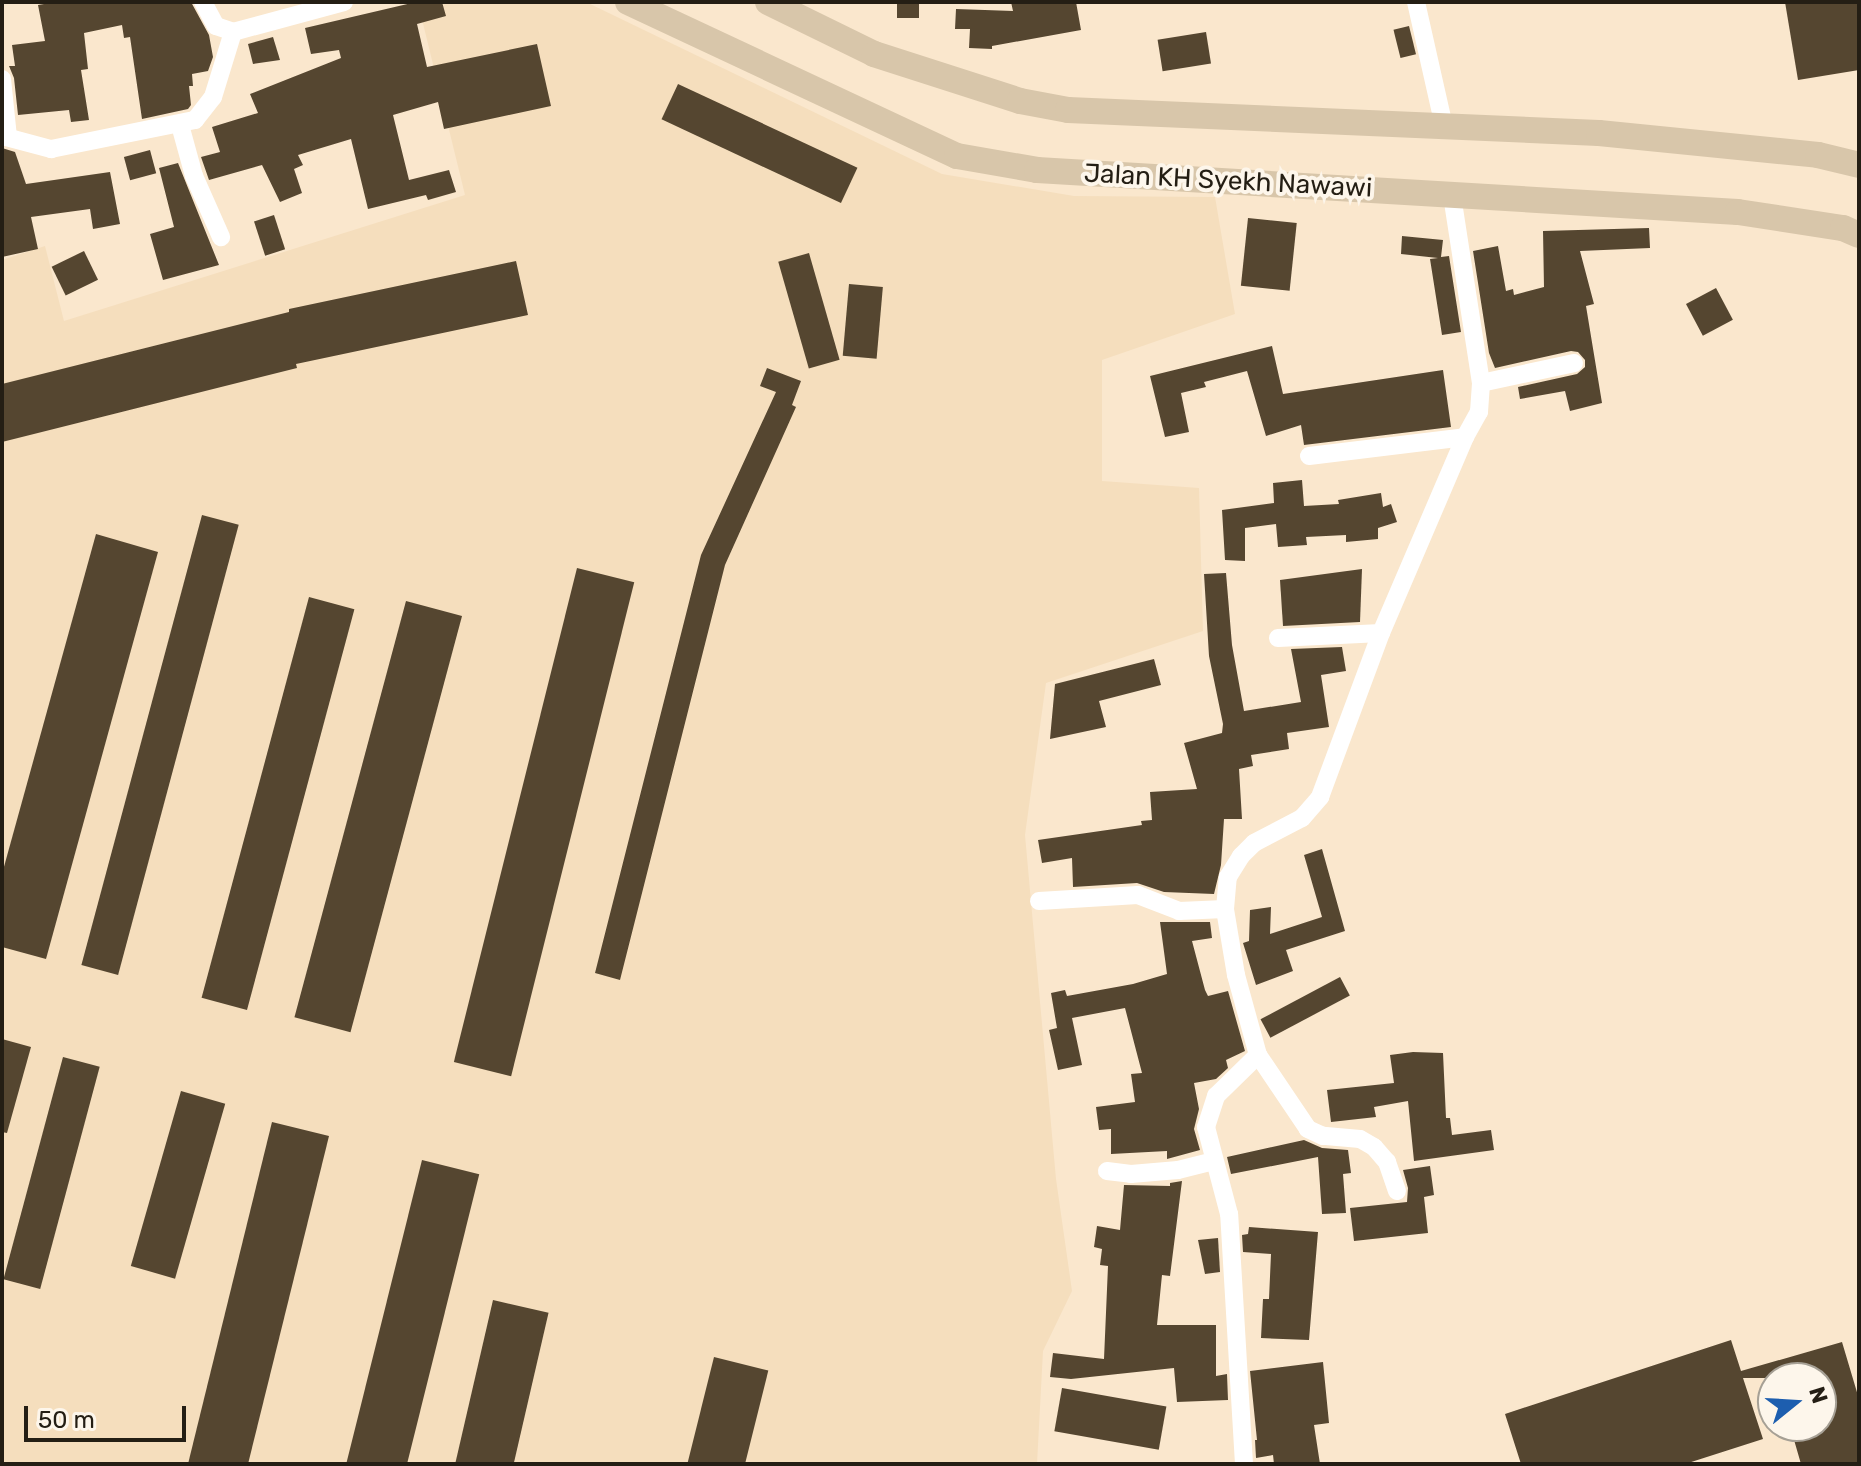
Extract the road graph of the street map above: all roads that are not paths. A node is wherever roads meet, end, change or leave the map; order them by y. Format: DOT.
graph roads {
  1 [pos="203,2"];
  2 [pos="344,2"];
  3 [pos="628,2"];
  4 [pos="768,2"];
  5 [pos="1416,2"];
  6 [pos="233,32"];
  7 [pos="2,79"];
  8 [pos="180,125"];
  9 [pos="1444,126"];
  10 [pos="5,137"];
  11 [pos="1859,165"];
  12 [pos="1452,195"];
  13 [pos="1859,235"];
  14 [pos="221,237"];
  15 [pos="1574,363"];
  16 [pos="1481,383"];
  17 [pos="1465,437"];
  18 [pos="1309,456"];
  19 [pos="1381,633"];
  20 [pos="1278,638"];
  21 [pos="1039,901"];
  22 [pos="1225,909"];
  23 [pos="1258,1055"];
  24 [pos="1213,1161"];
  25 [pos="1107,1171"];
  26 [pos="1397,1191"];
  27 [pos="1244,1464"];
  1 -- 6 [label="street"];
  2 -- 6 [label="street"];
  3 -- 12 [label="main road, Jalan KH Syekh Nawawi"];
  4 -- 9 [label="main road"];
  5 -- 9 [label="street"];
  6 -- 8 [label="street"];
  7 -- 10 [label="street"];
  8 -- 10 [label="street"];
  8 -- 14 [label="street"];
  9 -- 11 [label="main road"];
  12 -- 13 [label="main road, Jalan KH Syekh Nawawi"];
  12 -- 16 [label="street"];
  15 -- 16 [label="street"];
  16 -- 17 [label="street"];
  17 -- 18 [label="street"];
  17 -- 19 [label="street"];
  19 -- 20 [label="street"];
  19 -- 22 [label="street"];
  21 -- 22 [label="street"];
  22 -- 23 [label="street"];
  23 -- 24 [label="street"];
  23 -- 26 [label="street"];
  24 -- 25 [label="street"];
  24 -- 27 [label="street"];
}
